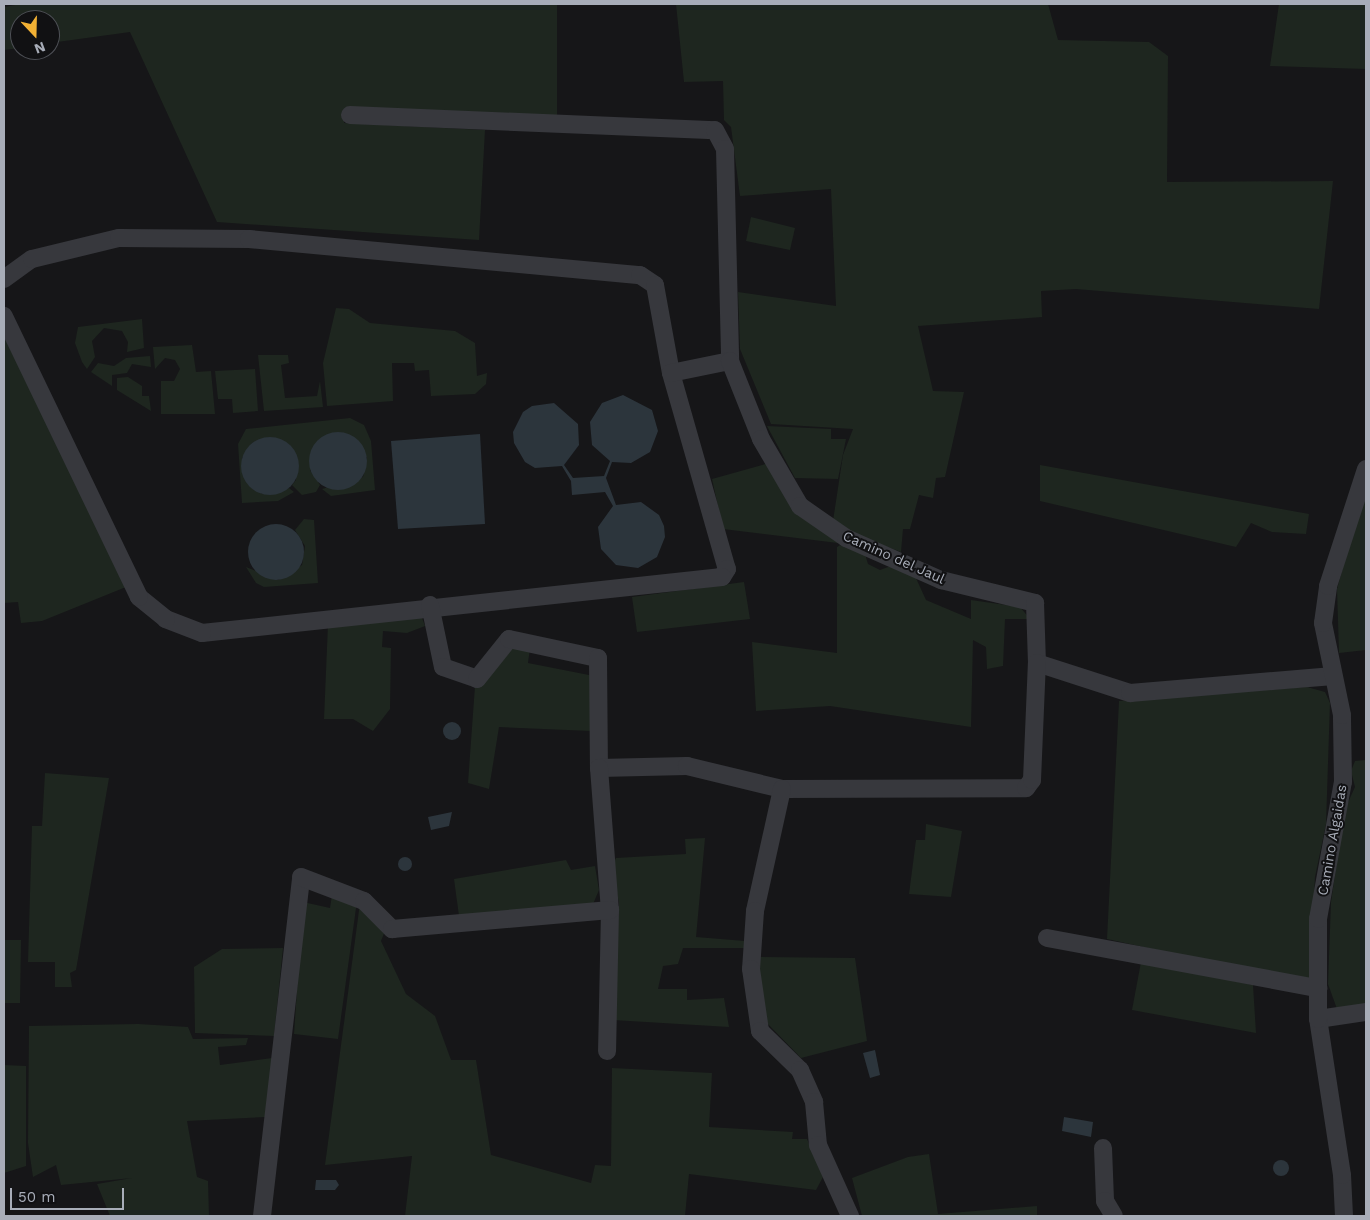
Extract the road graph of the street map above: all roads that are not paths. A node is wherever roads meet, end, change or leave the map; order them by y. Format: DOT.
graph roads {
  1 [pos="350,115"];
  2 [pos="4,279"];
  3 [pos="4,316"];
  4 [pos="730,361"];
  5 [pos="671,373"];
  6 [pos="1366,470"];
  7 [pos="430,605"];
  8 [pos="1037,663"];
  9 [pos="1333,676"];
  10 [pos="599,768"];
  11 [pos="782,789"];
  12 [pos="610,910"];
  13 [pos="1048,938"];
  14 [pos="1318,988"];
  15 [pos="1366,1012"];
  16 [pos="1318,1019"];
  17 [pos="607,1051"];
  18 [pos="1103,1148"];
  19 [pos="262,1216"];
  20 [pos="850,1216"];
  21 [pos="1114,1216"];
  22 [pos="1344,1216"];
  1 -- 4 [label="street"];
  2 -- 5 [label="street"];
  3 -- 7 [label="street"];
  4 -- 5 [label="street"];
  4 -- 8 [label="street, Camino del Jaul"];
  5 -- 7 [label="street"];
  6 -- 9 [label="street, Camino Algaidas"];
  7 -- 10 [label="street"];
  8 -- 9 [label="street"];
  8 -- 11 [label="street, Camino del Jaul"];
  9 -- 14 [label="street, Camino Algaidas"];
  10 -- 11 [label="street, Camino del Jaul"];
  10 -- 12 [label="street"];
  11 -- 20 [label="street"];
  12 -- 17 [label="street"];
  12 -- 19 [label="street"];
  13 -- 14 [label="street"];
  14 -- 16 [label="street, Camino Algaidas"];
  15 -- 16 [label="street"];
  16 -- 22 [label="street, Camino Algaidas"];
  18 -- 21 [label="street"];
}
